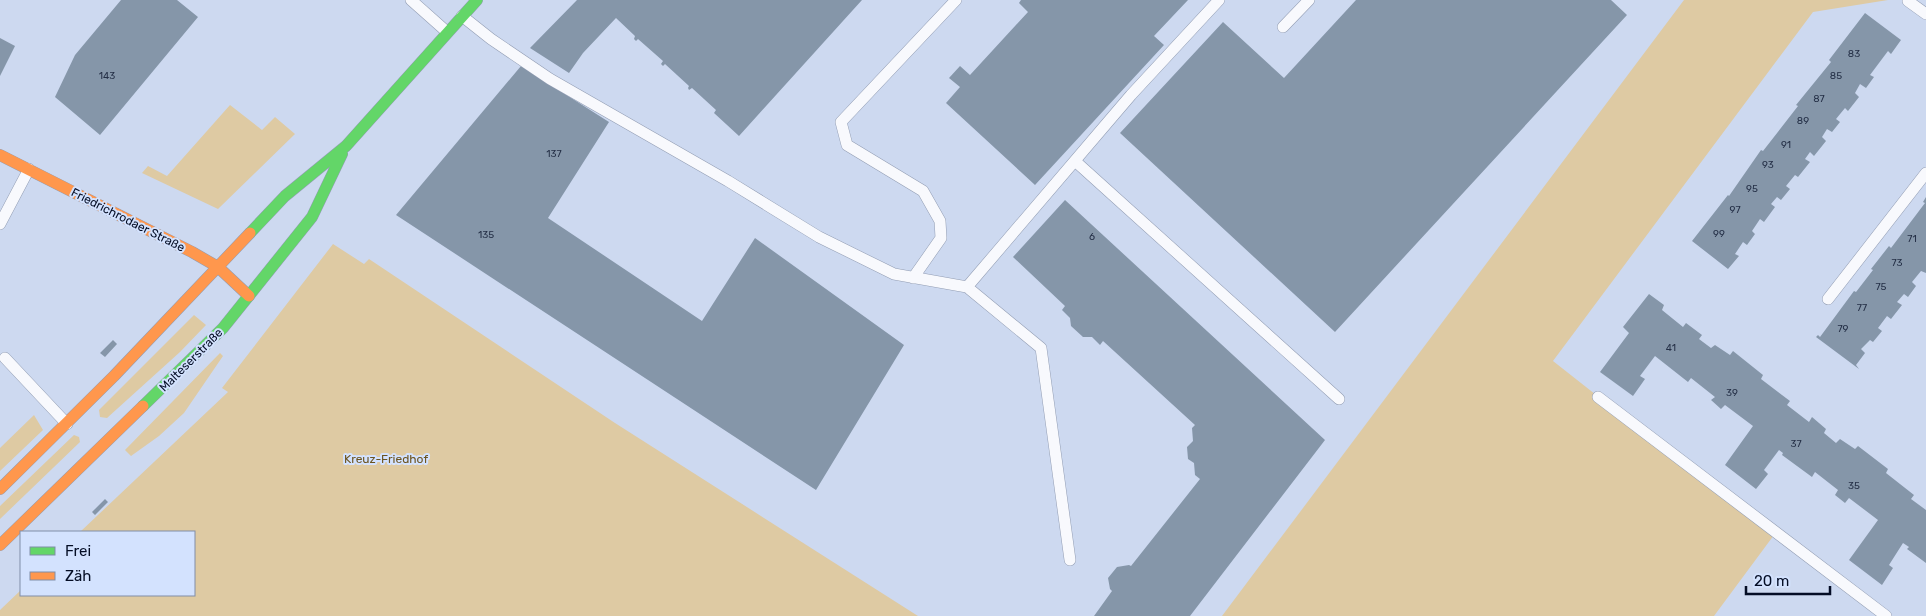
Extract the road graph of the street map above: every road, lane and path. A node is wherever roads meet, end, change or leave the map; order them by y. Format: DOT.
graph roads {
  1 [pos="411,0"];
  2 [pos="477,0"];
  3 [pos="956,0"];
  4 [pos="1219,0"];
  5 [pos="1309,0"];
  6 [pos="1908,1"];
  7 [pos="1926,14"];
  8 [pos="462,16"];
  9 [pos="1283,27"];
  10 [pos="447,32"];
  11 [pos="346,146"];
  12 [pos="0,155"];
  13 [pos="1075,161"];
  14 [pos="29,168"];
  15 [pos="1926,173"];
  16 [pos="0,224"];
  17 [pos="218,267"];
  18 [pos="913,278"];
  19 [pos="967,287"];
  20 [pos="249,296"];
  21 [pos="1828,299"];
  22 [pos="5,358"];
  23 [pos="1598,397"];
  24 [pos="1339,399"];
  25 [pos="74,420"];
  26 [pos="0,488"];
  27 [pos="0,545"];
  28 [pos="1070,560"];
  29 [pos="1886,616"];
  1 -- 10 [label="lane"];
  2 -- 8 [label="main road, Malteserstraße"];
  3 -- 18 [label="lane"];
  4 -- 13 [label="lane"];
  5 -- 9 [label="lane"];
  6 -- 7 [label="lane"];
  8 -- 10 [label="main road, Malteserstraße"];
  8 -- 18 [label="lane"];
  10 -- 11 [label="main road, Malteserstraße"];
  11 -- 17 [label="main road, Malteserstraße"];
  11 -- 20 [label="main road, Malteserstraße"];
  12 -- 14 [label="main road, Friedrichrodaer Straße"];
  13 -- 19 [label="lane"];
  13 -- 24 [label="lane"];
  14 -- 16 [label="lane"];
  14 -- 17 [label="main road, Friedrichrodaer Straße"];
  15 -- 21 [label="lane"];
  17 -- 20 [label="main road, Friedrichrodaer Straße"];
  17 -- 25 [label="main road, Malteserstraße"];
  18 -- 19 [label="lane"];
  19 -- 28 [label="lane"];
  20 -- 27 [label="main road, Malteserstraße"];
  22 -- 25 [label="lane"];
  23 -- 29 [label="lane"];
  25 -- 26 [label="main road, Malteserstraße"];
}
